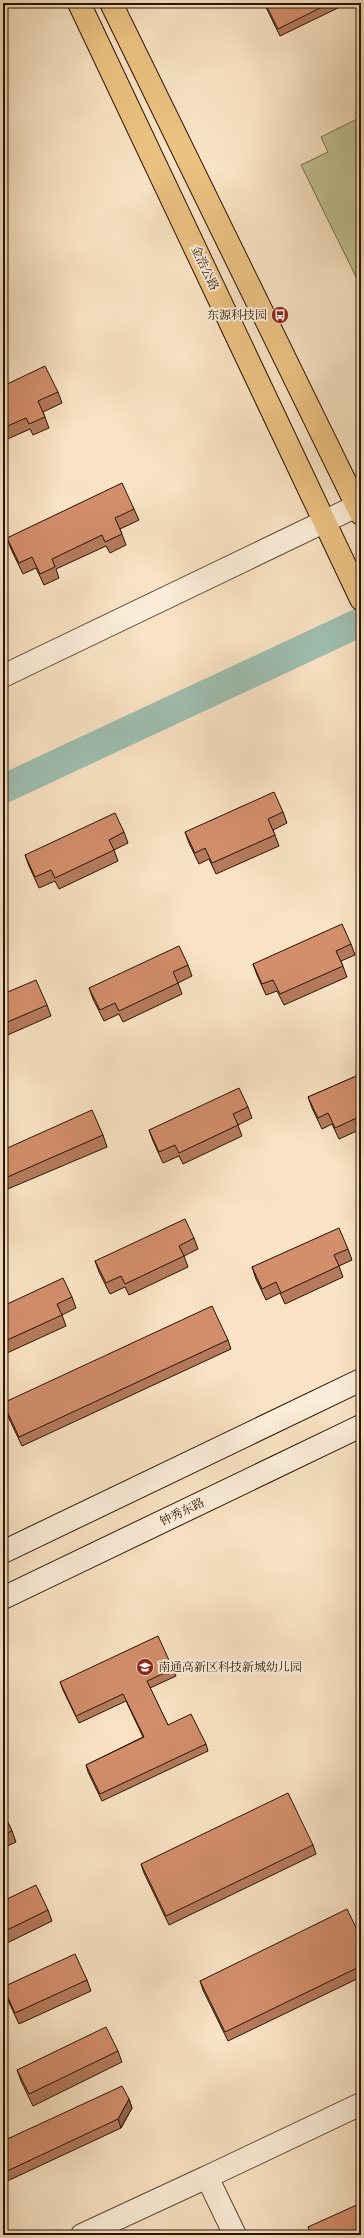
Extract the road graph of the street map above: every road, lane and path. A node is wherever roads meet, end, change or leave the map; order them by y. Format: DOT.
graph roads {
  1 [pos="79,3"];
  2 [pos="111,3"];
  3 [pos="360,508"];
  4 [pos="324,521"];
  5 [pos="361,599"];
  6 [pos="3,676"];
  7 [pos="361,1380"];
  8 [pos="361,1426"];
  9 [pos="3,1552"];
  10 [pos="3,1598"];
  11 [pos="361,2104"];
  12 [pos="207,2177"];
  13 [pos="82,2235"];
  14 [pos="235,2235"];
  1 -- 4 [label="main road, 金浩公路"];
  2 -- 3 [label="main road"];
  3 -- 4 [label="main road"];
  4 -- 5 [label="main road, 金浩公路"];
  4 -- 6 [label="main road"];
  7 -- 9 [label="main road"];
  8 -- 10 [label="main road, 钟秀东路"];
  11 -- 12 [label="main road"];
  12 -- 13 [label="main road"];
  12 -- 14 [label="main road"];
}
